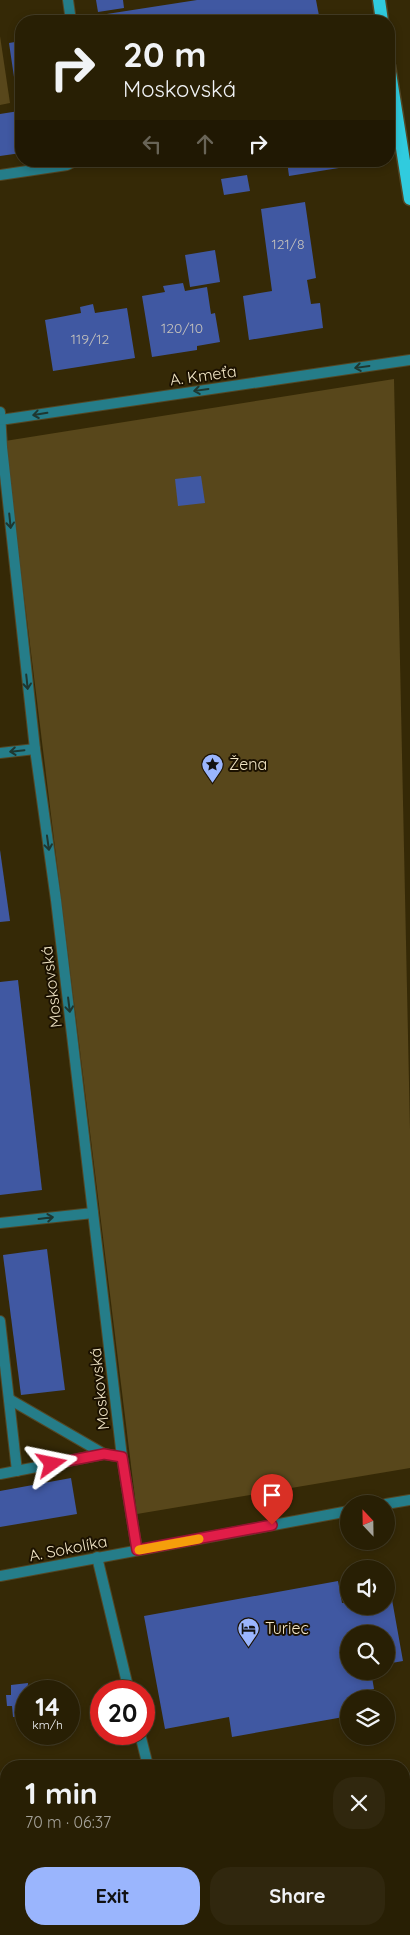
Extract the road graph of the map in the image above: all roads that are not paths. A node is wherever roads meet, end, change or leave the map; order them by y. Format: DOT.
graph roads {
  1 [pos="68,0"];
  2 [pos="378,0"];
  3 [pos="70,15"];
  4 [pos="381,15"];
  5 [pos="395,120"];
  6 [pos="55,167"];
  7 [pos="0,176"];
  8 [pos="410,199"];
  9 [pos="410,360"];
  10 [pos="0,412"];
  11 [pos="0,420"];
  12 [pos="35,749"];
  13 [pos="0,753"];
  14 [pos="93,1213"];
  15 [pos="0,1224"];
  16 [pos="0,1321"];
  17 [pos="9,1398"];
  18 [pos="104,1454"];
  19 [pos="122,1457"];
  20 [pos="18,1471"];
  21 [pos="0,1474"];
  22 [pos="410,1500"];
  23 [pos="395,1502"];
  24 [pos="340,1513"];
  25 [pos="137,1550"];
  26 [pos="97,1557"];
  27 [pos="0,1576"];
  28 [pos="126,1680"];
  29 [pos="143,1745"];
  30 [pos="146,1760"];
  1 -- 3 [label="street"];
  2 -- 4 [label="main road"];
  5 -- 8 [label="main road"];
  6 -- 7 [label="street"];
  9 -- 11 [label="street, A. Kmeťa, one-way"];
  10 -- 11 [label="street, Moskovská"];
  11 -- 12 [label="street, Moskovská, one-way"];
  12 -- 13 [label="street, one-way"];
  12 -- 14 [label="street, Moskovská, one-way"];
  15 -- 14 [label="street, one-way"];
  14 -- 19 [label="street, Moskovská"];
  16 -- 17 [label="street"];
  17 -- 18 [label="street"];
  17 -- 20 [label="street"];
  18 -- 19 [label="street"];
  18 -- 20 [label="street"];
  19 -- 25 [label="street, Moskovská"];
  20 -- 21 [label="street"];
  22 -- 23 [label="street"];
  24 -- 25 [label="street, A. Sokolíka"];
  25 -- 26 [label="street, A. Sokolíka"];
  26 -- 27 [label="street, A. Sokolíka"];
  26 -- 28 [label="street"];
  29 -- 30 [label="street"];
}
